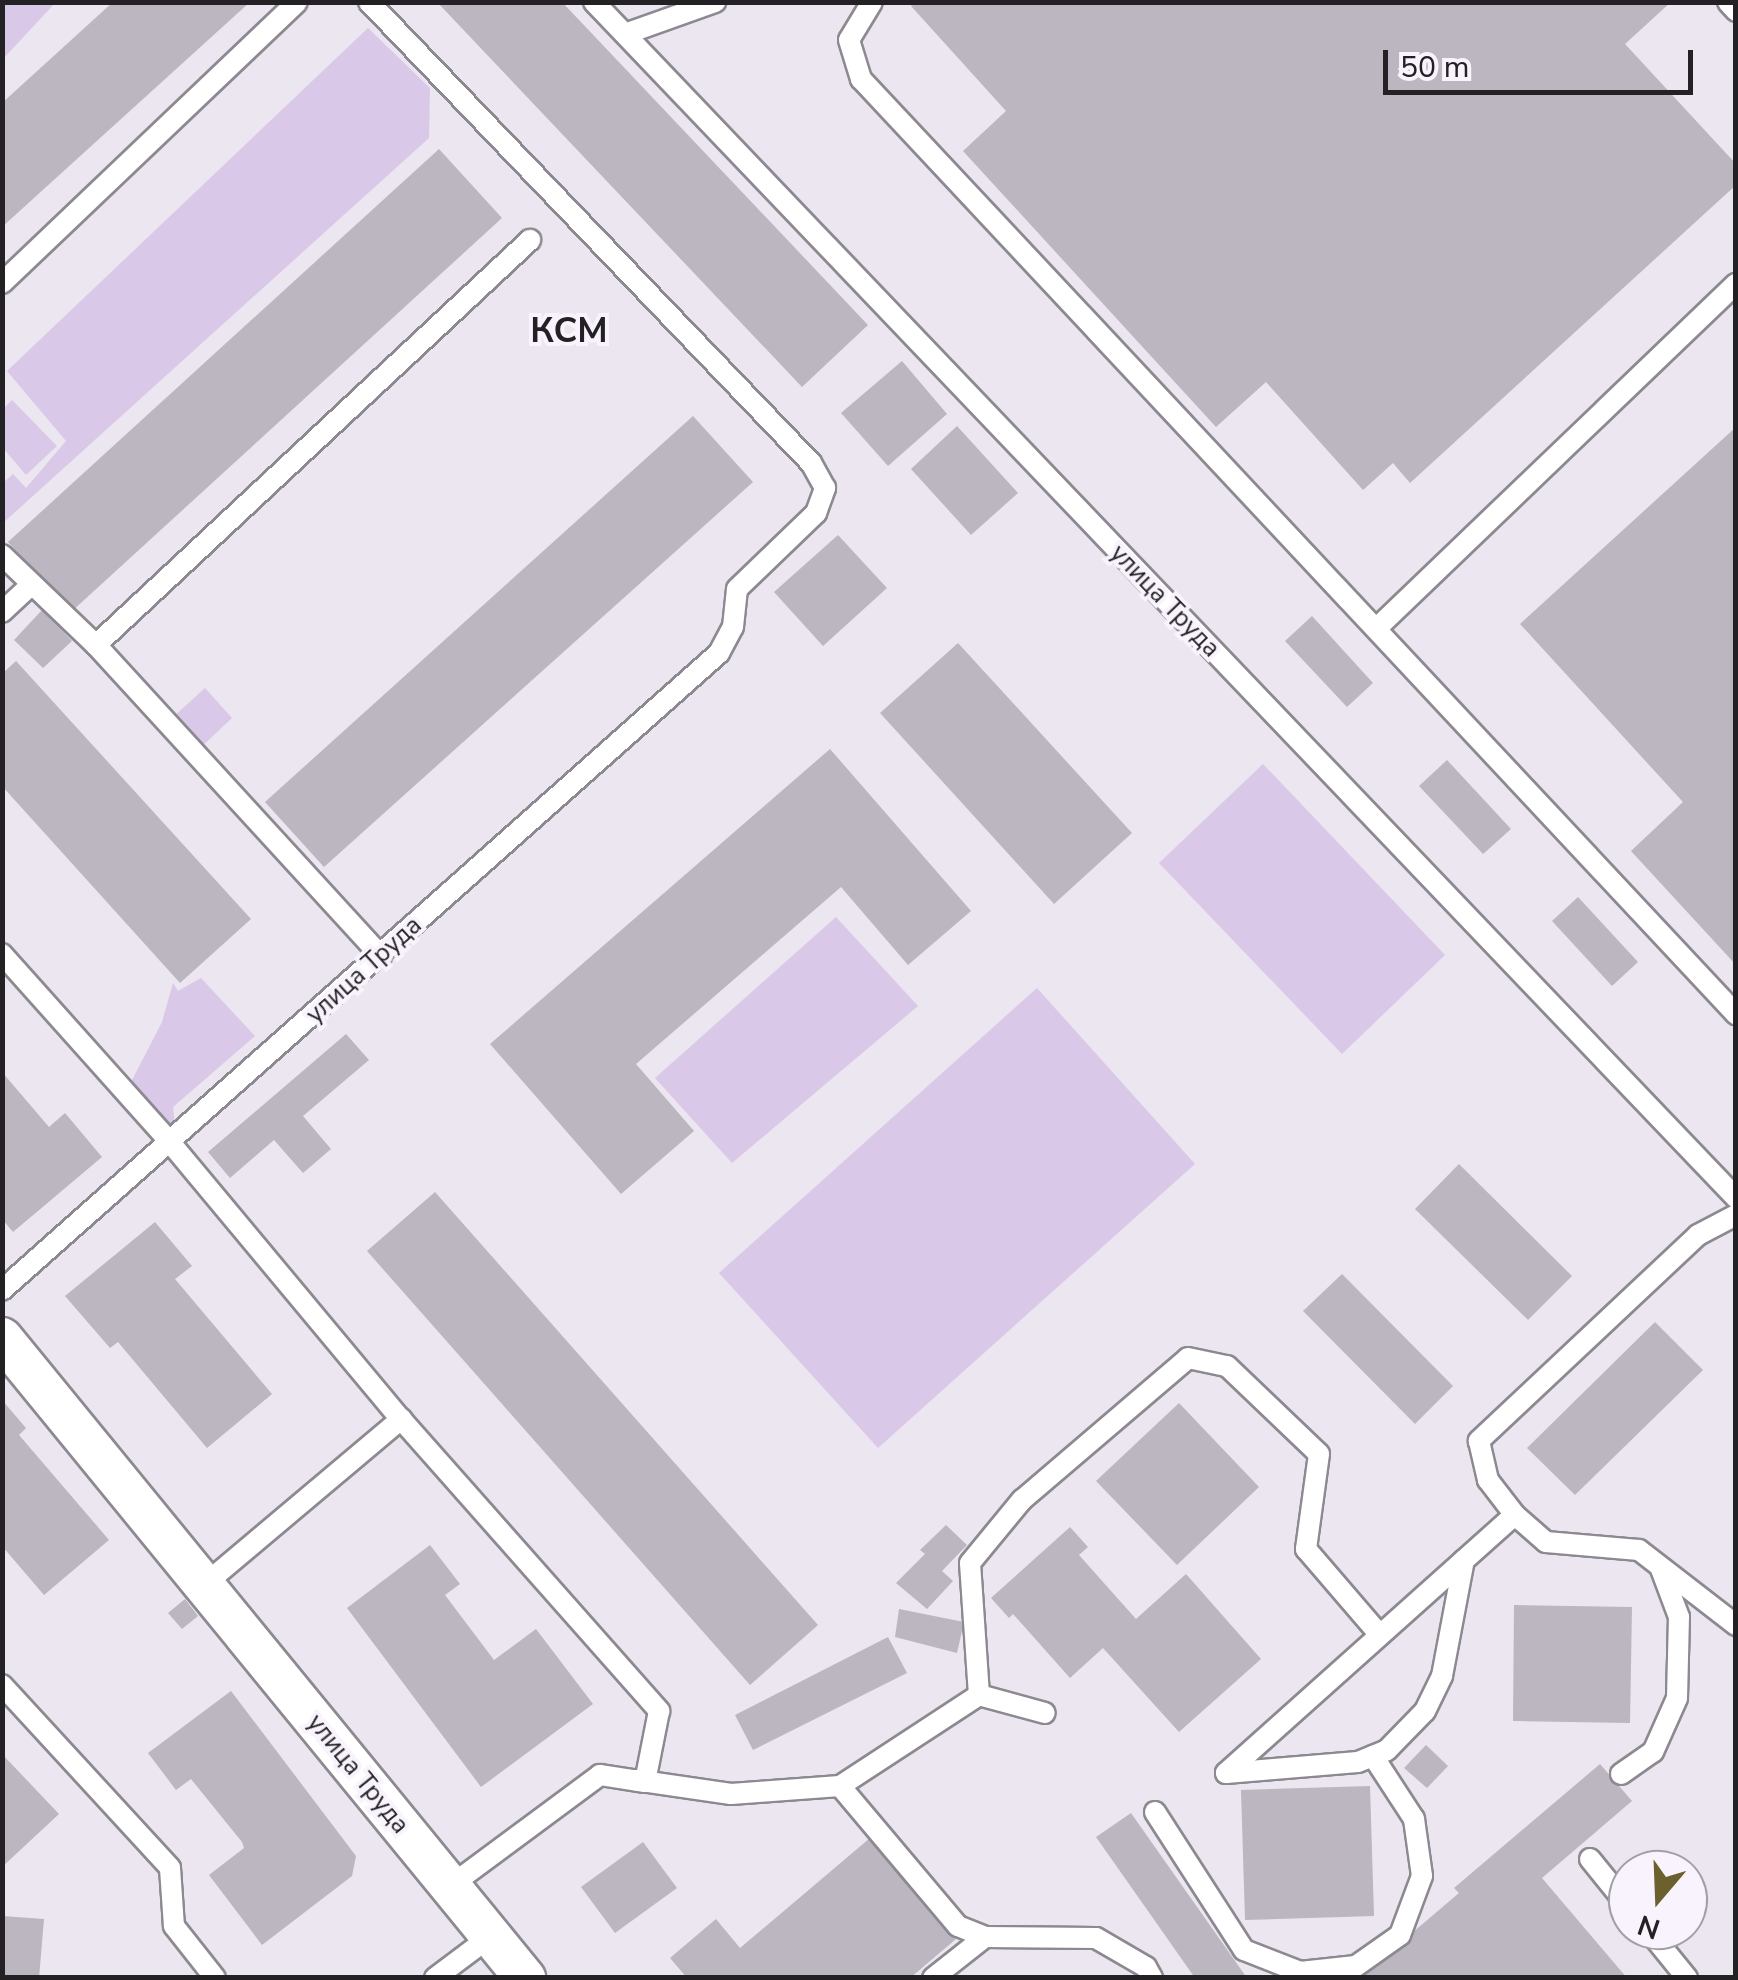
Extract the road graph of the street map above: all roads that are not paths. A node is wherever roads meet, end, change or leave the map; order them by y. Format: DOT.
graph roads {
  1 [pos="297,2"];
  2 [pos="368,2"];
  3 [pos="594,2"];
  4 [pos="715,2"];
  5 [pos="872,2"];
  6 [pos="1728,2"];
  7 [pos="1736,10"];
  8 [pos="625,34"];
  9 [pos="530,240"];
  10 [pos="2,283"];
  11 [pos="1736,284"];
  12 [pos="2,554"];
  13 [pos="32,584"];
  14 [pos="2,612"];
  15 [pos="1378,627"];
  16 [pos="96,645"];
  17 [pos="2,954"];
  18 [pos="381,956"];
  19 [pos="1736,1014"];
  20 [pos="169,1141"];
  21 [pos="1736,1198"];
  22 [pos="1736,1216"];
  23 [pos="2,1290"];
  24 [pos="2,1338"];
  25 [pos="401,1419"];
  26 [pos="1514,1516"];
  27 [pos="1464,1560"];
  28 [pos="1661,1567"];
  29 [pos="204,1584"];
  30 [pos="1736,1625"];
  31 [pos="1380,1635"];
  32 [pos="2,1685"];
  33 [pos="978,1694"];
  34 [pos="1045,1713"];
  35 [pos="1373,1756"];
  36 [pos="614,1774"];
  37 [pos="1621,1774"];
  38 [pos="840,1786"];
  39 [pos="1155,1812"];
  40 [pos="1590,1859"];
  41 [pos="1608,1881"];
  42 [pos="450,1886"];
  43 [pos="490,1936"];
  44 [pos="984,1937"];
  45 [pos="1664,1950"];
  46 [pos="212,1977"];
  47 [pos="434,1978"];
  48 [pos="525,1978"];
  49 [pos="934,1978"];
  50 [pos="1152,1978"];
  51 [pos="1687,1978"];
  1 -- 10 [label="lane"];
  2 -- 18 [label="lane, улица Труда"];
  3 -- 8 [label="lane, улица Труда"];
  4 -- 8 [label="lane"];
  5 -- 15 [label="lane"];
  6 -- 7 [label="lane"];
  8 -- 21 [label="lane, улица Труда"];
  9 -- 16 [label="lane"];
  11 -- 15 [label="lane"];
  12 -- 13 [label="lane"];
  13 -- 14 [label="lane"];
  13 -- 16 [label="lane"];
  15 -- 19 [label="lane"];
  16 -- 18 [label="lane"];
  17 -- 20 [label="lane"];
  18 -- 20 [label="lane, улица Труда"];
  20 -- 23 [label="lane, улица Труда"];
  20 -- 25 [label="lane"];
  22 -- 26 [label="lane"];
  24 -- 29 [label="street, улица Труда"];
  25 -- 29 [label="lane"];
  25 -- 36 [label="lane"];
  26 -- 27 [label="lane"];
  26 -- 28 [label="lane"];
  27 -- 31 [label="lane"];
  27 -- 35 [label="lane"];
  28 -- 30 [label="lane"];
  28 -- 37 [label="lane"];
  29 -- 42 [label="street, улица Труда"];
  31 -- 33 [label="lane"];
  31 -- 35 [label="lane"];
  32 -- 46 [label="lane"];
  33 -- 34 [label="lane"];
  33 -- 38 [label="lane"];
  35 -- 39 [label="lane"];
  36 -- 38 [label="lane"];
  36 -- 42 [label="lane"];
  38 -- 44 [label="lane"];
  40 -- 41 [label="lane"];
  42 -- 43 [label="street, улица Труда"];
  43 -- 47 [label="lane"];
  43 -- 48 [label="street, улица Труда"];
  44 -- 49 [label="lane"];
  44 -- 50 [label="lane"];
  45 -- 51 [label="lane"];
}
